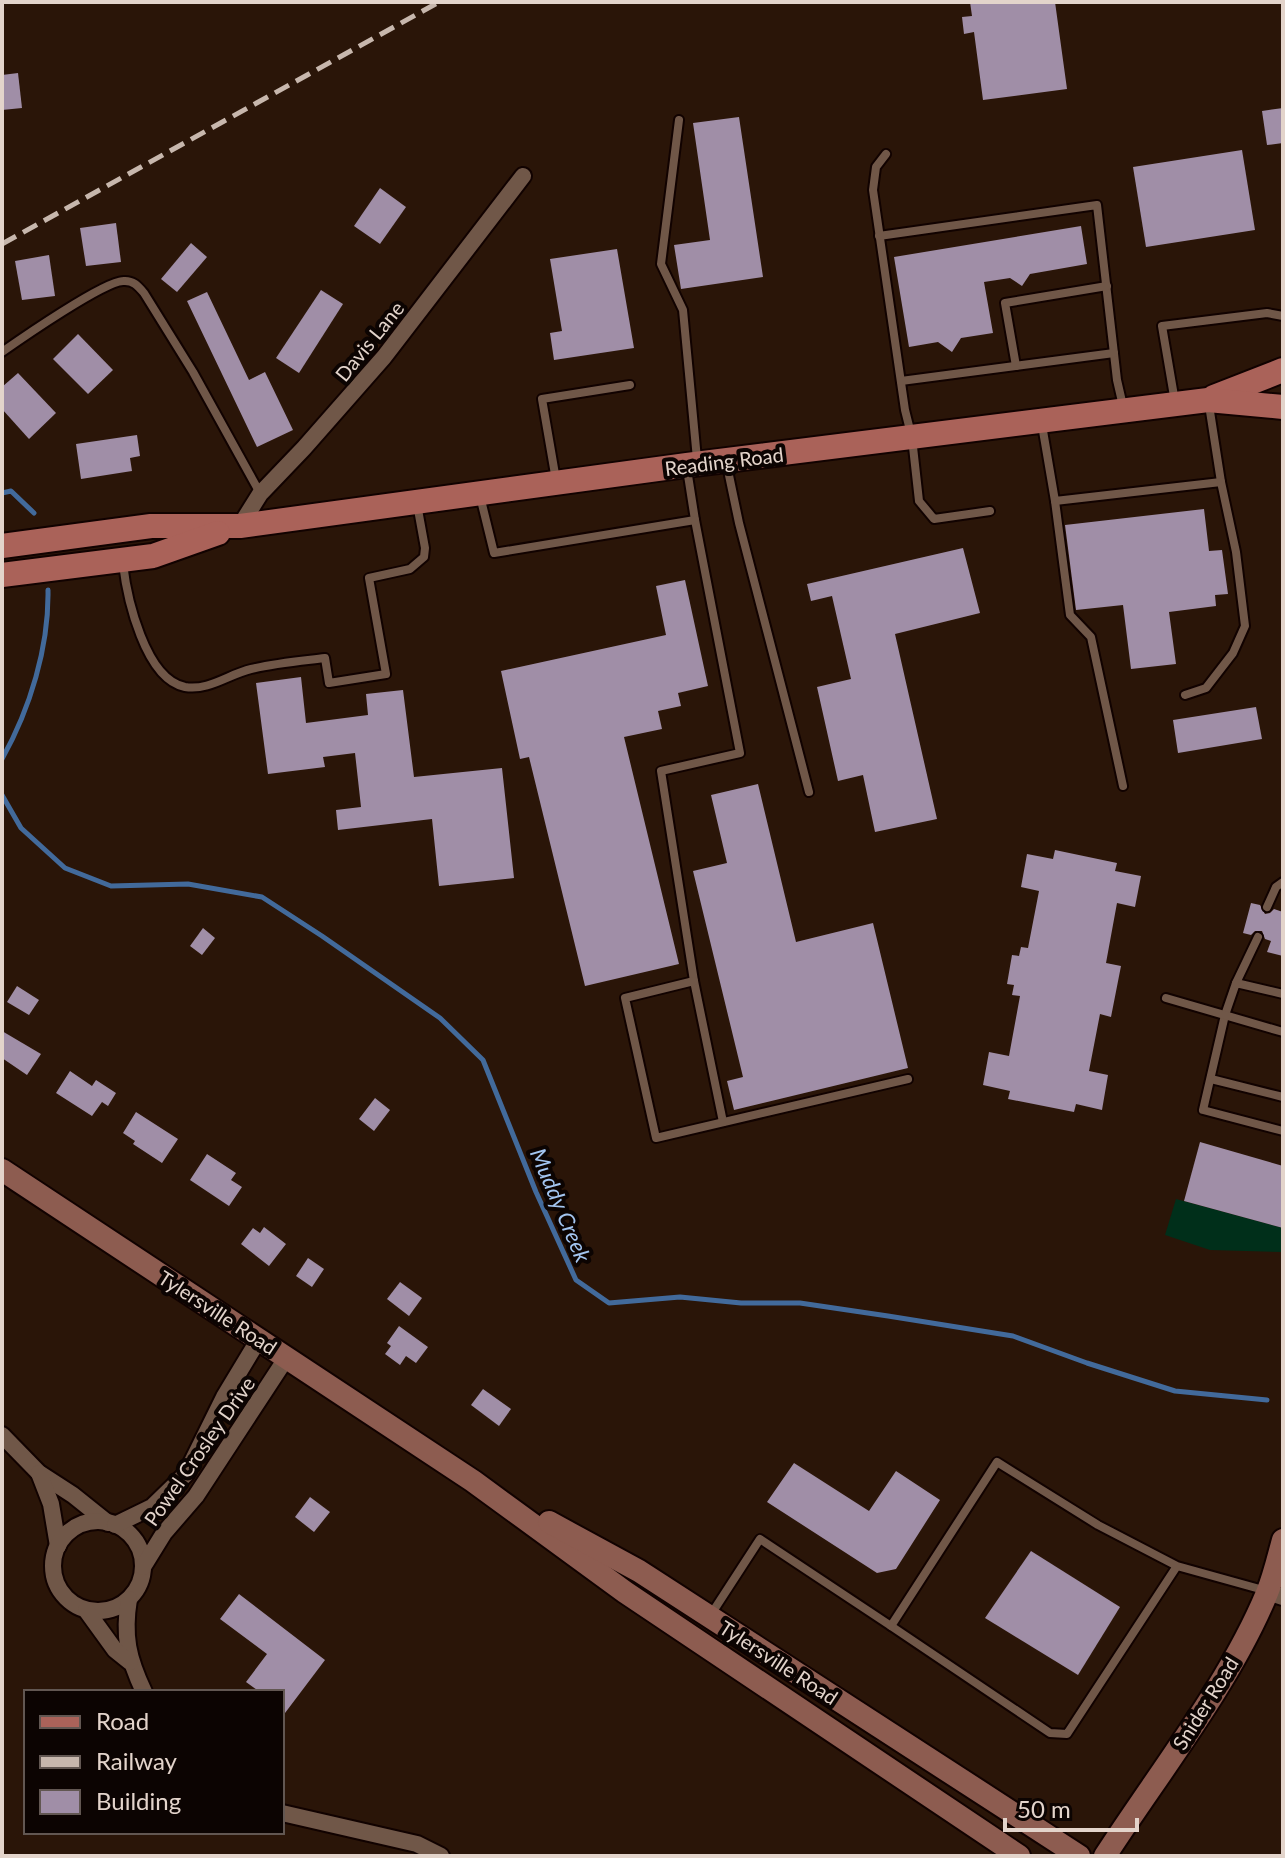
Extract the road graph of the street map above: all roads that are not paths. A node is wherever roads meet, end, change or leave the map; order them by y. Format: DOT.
graph roads {
  1 [pos="679,120"];
  2 [pos="886,154"];
  3 [pos="523,176"];
  4 [pos="879,236"];
  5 [pos="1107,286"];
  6 [pos="1283,316"];
  7 [pos="2,352"];
  8 [pos="1114,353"];
  9 [pos="1016,366"];
  10 [pos="1283,370"];
  11 [pos="901,381"];
  12 [pos="630,385"];
  13 [pos="1208,400"];
  14 [pos="1175,404"];
  15 [pos="1283,407"];
  16 [pos="1124,411"];
  17 [pos="1041,422"];
  18 [pos="912,438"];
  19 [pos="726,461"];
  20 [pos="692,464"];
  21 [pos="1221,482"];
  22 [pos="557,483"];
  23 [pos="260,494"];
  24 [pos="480,495"];
  25 [pos="1055,501"];
  26 [pos="417,503"];
  27 [pos="990,511"];
  28 [pos="695,520"];
  29 [pos="240,526"];
  30 [pos="2,546"];
  31 [pos="123,560"];
  32 [pos="2,575"];
  33 [pos="1185,695"];
  34 [pos="1123,786"];
  35 [pos="809,792"];
  36 [pos="1283,882"];
  37 [pos="1267,907"];
  38 [pos="1258,937"];
  39 [pos="694,981"];
  40 [pos="1236,983"];
  41 [pos="1283,994"];
  42 [pos="1166,998"];
  43 [pos="1225,1015"];
  44 [pos="1283,1032"];
  45 [pos="908,1079"];
  46 [pos="1211,1079"];
  47 [pos="1283,1097"];
  48 [pos="723,1122"];
  49 [pos="1283,1131"];
  50 [pos="2,1170"];
  51 [pos="259,1339"];
  52 [pos="287,1357"];
  53 [pos="2,1435"];
  54 [pos="39,1473"];
  55 [pos="473,1481"];
  56 [pos="111,1524"];
  57 [pos="1283,1540"];
  58 [pos="58,1546"];
  59 [pos="1177,1566"];
  60 [pos="143,1567"];
  61 [pos="1275,1594"];
  62 [pos="129,1599"];
  63 [pos="86,1610"];
  64 [pos="710,1617"];
  65 [pos="891,1626"];
  66 [pos="130,1662"];
  67 [pos="143,1690"];
  68 [pos="284,1813"];
  69 [pos="441,1856"];
  70 [pos="1019,1856"];
  71 [pos="1079,1856"];
  72 [pos="1105,1856"];
  1 -- 20 [label="lane"];
  2 -- 4 [label="lane"];
  3 -- 23 [label="street, Davis Lane"];
  4 -- 5 [label="lane"];
  4 -- 11 [label="lane"];
  5 -- 8 [label="lane"];
  5 -- 9 [label="lane"];
  6 -- 14 [label="lane"];
  7 -- 23 [label="lane"];
  8 -- 9 [label="lane"];
  8 -- 16 [label="lane"];
  9 -- 11 [label="lane"];
  10 -- 13 [label="main road, Reading Road"];
  11 -- 18 [label="lane"];
  12 -- 22 [label="lane"];
  13 -- 14 [label="main road, Reading Road"];
  13 -- 15 [label="main road, Reading Road"];
  13 -- 21 [label="lane"];
  14 -- 16 [label="main road, Reading Road"];
  16 -- 17 [label="main road, Reading Road"];
  17 -- 18 [label="main road, Reading Road"];
  17 -- 25 [label="lane"];
  18 -- 19 [label="main road, Reading Road"];
  18 -- 27 [label="lane"];
  19 -- 20 [label="main road, Reading Road"];
  19 -- 35 [label="lane"];
  20 -- 22 [label="main road, Reading Road"];
  20 -- 28 [label="lane"];
  21 -- 25 [label="lane"];
  21 -- 33 [label="lane"];
  22 -- 24 [label="main road, Reading Road"];
  23 -- 29 [label="street, Davis Lane"];
  24 -- 26 [label="main road, Reading Road"];
  24 -- 28 [label="lane"];
  25 -- 34 [label="lane"];
  26 -- 29 [label="main road, Reading Road"];
  26 -- 31 [label="lane"];
  28 -- 39 [label="lane"];
  29 -- 30 [label="main road, Reading Road"];
  29 -- 31 [label="main road, Reading Road"];
  31 -- 32 [label="main road, Reading Road"];
  36 -- 37 [label="lane"];
  38 -- 40 [label="lane"];
  39 -- 48 [label="lane"];
  39 -- 48 [label="lane"];
  40 -- 41 [label="lane"];
  40 -- 43 [label="lane"];
  42 -- 43 [label="lane"];
  43 -- 44 [label="lane"];
  43 -- 46 [label="lane"];
  45 -- 48 [label="lane"];
  46 -- 47 [label="lane"];
  46 -- 49 [label="lane"];
  50 -- 51 [label="main road, Tylersville Road"];
  51 -- 52 [label="main road, Tylersville Road"];
  51 -- 56 [label="street, Powel Crosley Drive"];
  52 -- 55 [label="main road, Tylersville Road"];
  52 -- 60 [label="street, Powel Crosley Drive"];
  53 -- 54 [label="street"];
  54 -- 56 [label="street"];
  54 -- 58 [label="street"];
  55 -- 64 [label="main road, Tylersville Road"];
  55 -- 70 [label="main road, Tylersville Road"];
  56 -- 58 [label="street"];
  56 -- 60 [label="street"];
  57 -- 61 [label="main road, Snider Road"];
  58 -- 63 [label="street"];
  59 -- 61 [label="lane"];
  59 -- 65 [label="lane"];
  59 -- 65 [label="lane"];
  60 -- 62 [label="street"];
  61 -- 72 [label="main road, Snider Road"];
  62 -- 63 [label="street"];
  62 -- 66 [label="street"];
  63 -- 66 [label="street"];
  64 -- 65 [label="lane"];
  64 -- 71 [label="main road, Tylersville Road"];
  66 -- 67 [label="street"];
  68 -- 69 [label="street"];
}
